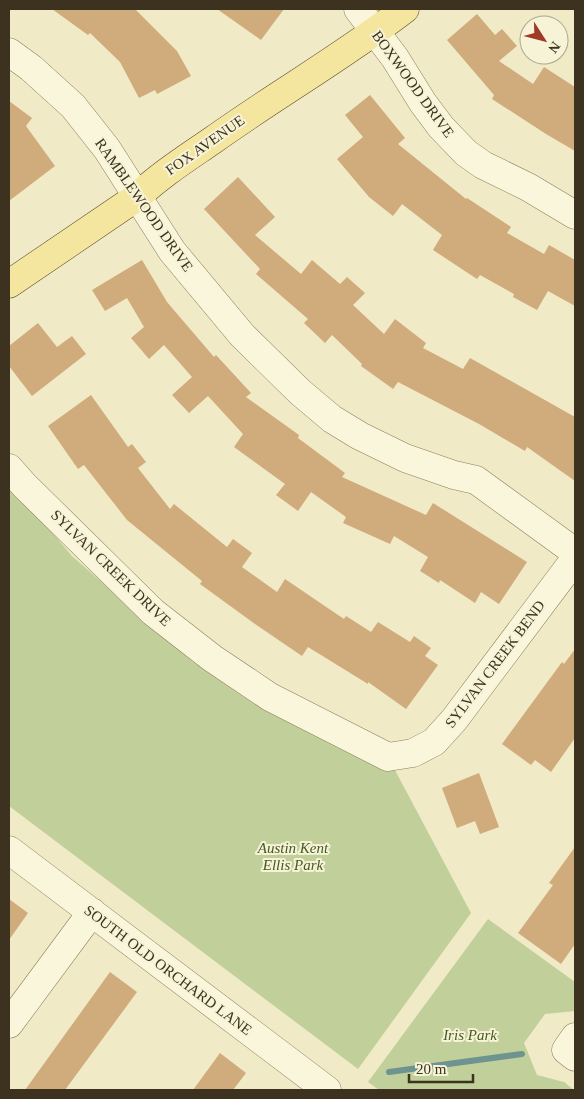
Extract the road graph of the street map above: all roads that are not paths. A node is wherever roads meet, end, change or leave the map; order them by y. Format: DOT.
graph roads {
  1 [pos="358,9"];
  2 [pos="405,9"];
  3 [pos="375,32"];
  4 [pos="9,52"];
  5 [pos="137,197"];
  6 [pos="575,215"];
  7 [pos="9,284"];
  8 [pos="9,468"];
  9 [pos="575,552"];
  10 [pos="575,559"];
  11 [pos="403,754"];
  12 [pos="9,850"];
  13 [pos="92,912"];
  14 [pos="9,1024"];
  15 [pos="575,1037"];
  16 [pos="575,1057"];
  17 [pos="311,1086"];
  1 -- 3 [label="street, BOXWOOD DRIVE"];
  2 -- 3 [label="main road, FOX AVENUE"];
  3 -- 5 [label="main road, FOX AVENUE"];
  3 -- 6 [label="street, BOXWOOD DRIVE"];
  4 -- 5 [label="street, RAMBLEWOOD DRIVE"];
  5 -- 7 [label="main road, FOX AVENUE"];
  5 -- 9 [label="street, RAMBLEWOOD DRIVE"];
  8 -- 11 [label="street, SYLVAN CREEK DRIVE"];
  10 -- 11 [label="street, SYLVAN CREEK BEND"];
  12 -- 13 [label="street, SOUTH OLD ORCHARD LANE"];
  13 -- 14 [label="street"];
  13 -- 17 [label="street, SOUTH OLD ORCHARD LANE"];
  15 -- 16 [label="street"];
}
